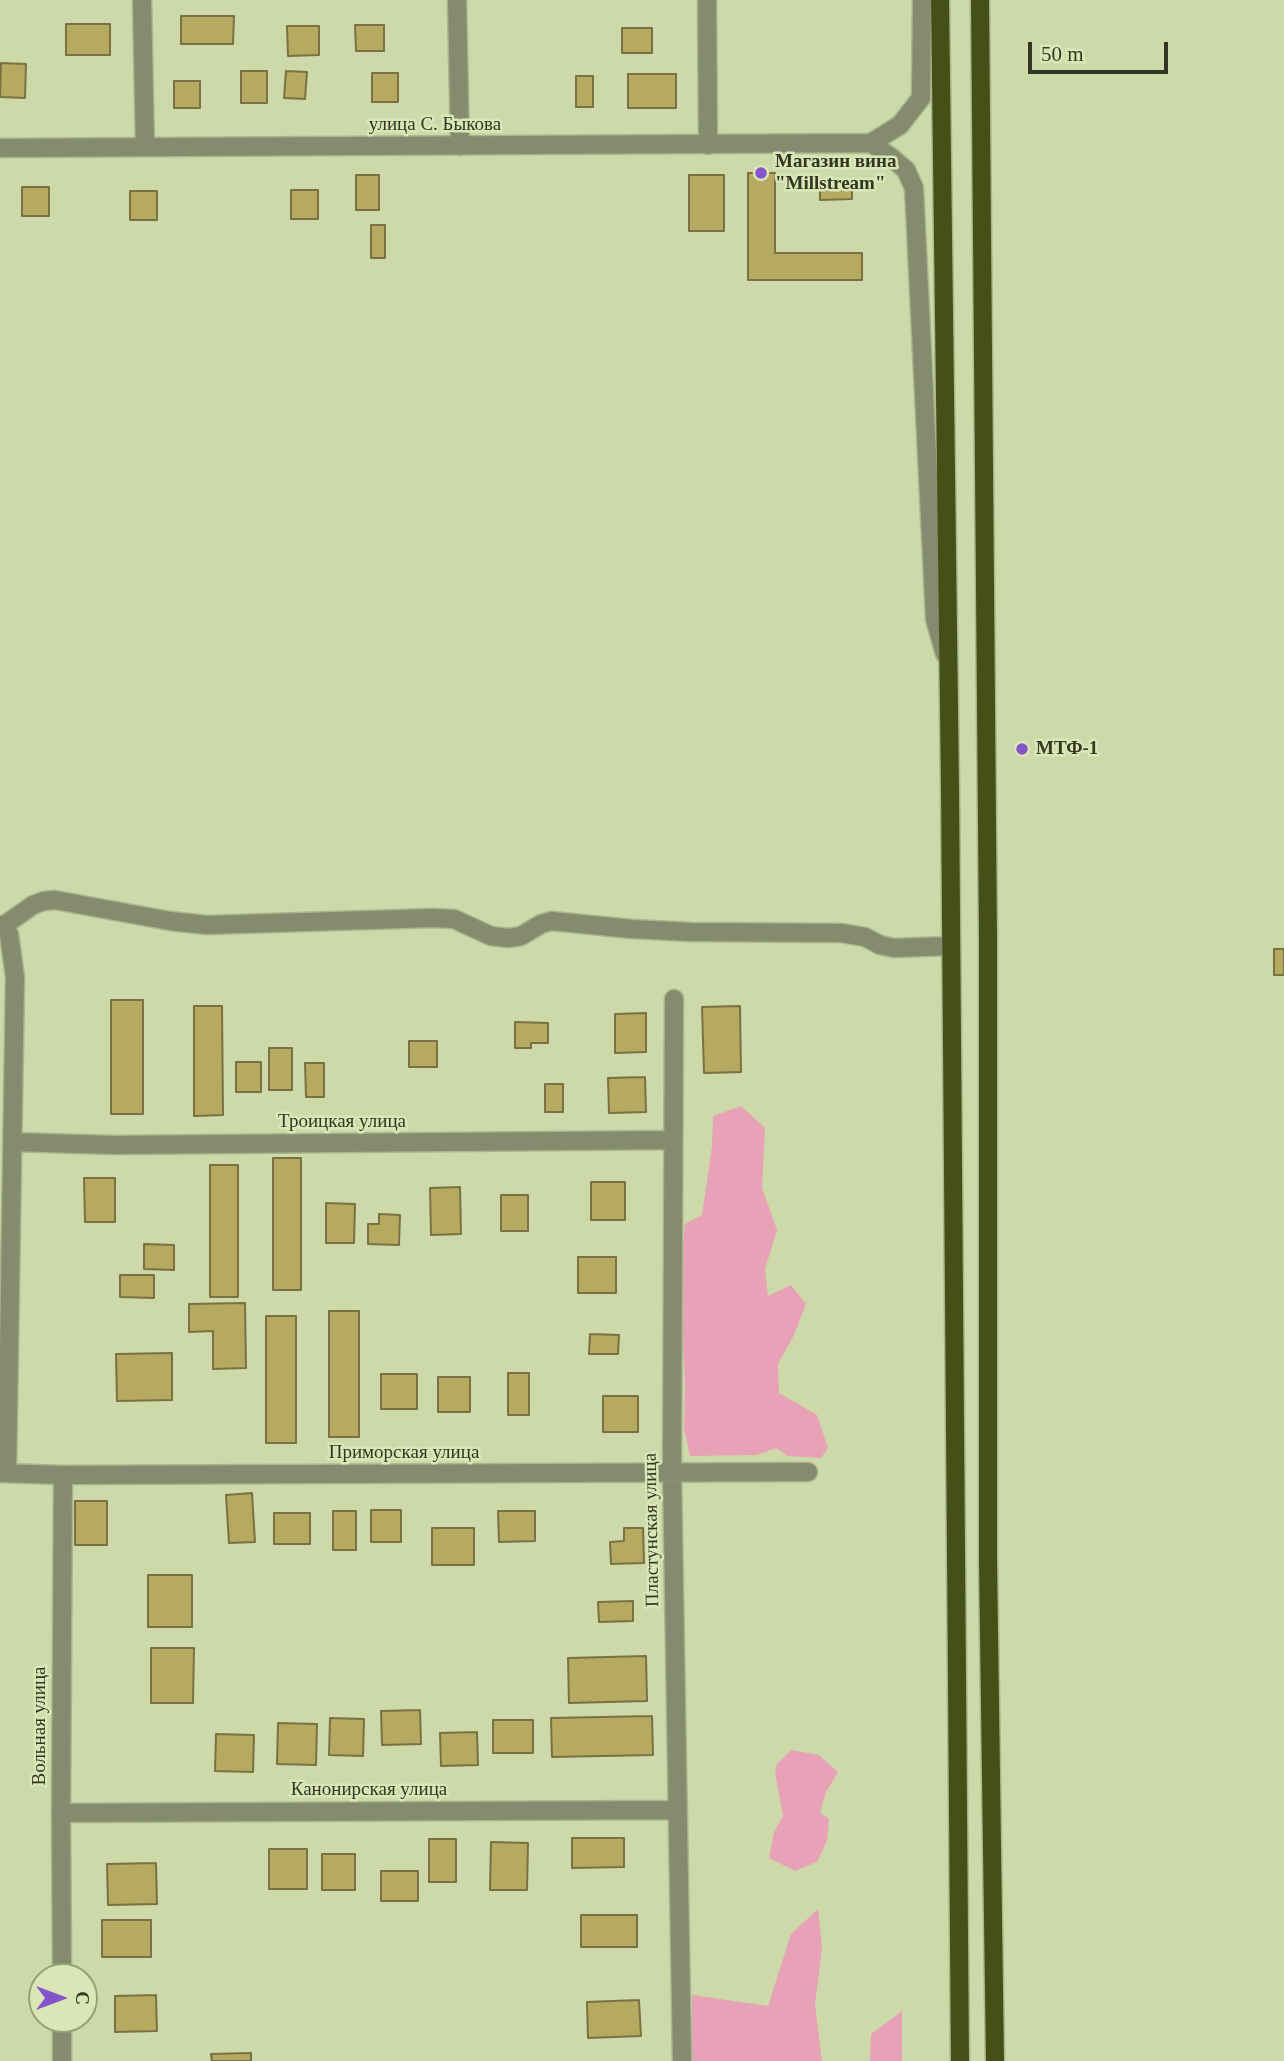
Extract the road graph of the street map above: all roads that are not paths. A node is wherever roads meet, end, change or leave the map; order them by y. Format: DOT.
graph roads {
  1 [pos="142,0"];
  2 [pos="457,0"];
  3 [pos="707,0"];
  4 [pos="922,0"];
  5 [pos="940,0"];
  6 [pos="980,0"];
  7 [pos="871,143"];
  8 [pos="708,145"];
  9 [pos="460,146"];
  10 [pos="0,148"];
  11 [pos="145,148"];
  12 [pos="948,661"];
  13 [pos="1,926"];
  14 [pos="951,946"];
  15 [pos="674,999"];
  16 [pos="672,1140"];
  17 [pos="13,1142"];
  18 [pos="672,1472"];
  19 [pos="808,1472"];
  20 [pos="4,1473"];
  21 [pos="63,1475"];
  22 [pos="678,1810"];
  23 [pos="61,1813"];
  24 [pos="62,1963"];
  25 [pos="62,2033"];
  26 [pos="62,2061"];
  27 [pos="682,2061"];
  28 [pos="960,2061"];
  29 [pos="995,2061"];
  1 -- 11 [label="street"];
  2 -- 9 [label="street"];
  3 -- 8 [label="street"];
  4 -- 7 [label="street"];
  5 -- 12 [label="main road"];
  6 -- 29 [label="main road"];
  7 -- 8 [label="street, улица С. Быкова"];
  7 -- 12 [label="street"];
  8 -- 9 [label="street, улица С. Быкова"];
  9 -- 11 [label="street, улица С. Быкова"];
  10 -- 11 [label="street, улица С. Быкова"];
  12 -- 14 [label="main road"];
  13 -- 14 [label="street"];
  13 -- 17 [label="street"];
  14 -- 28 [label="main road"];
  15 -- 16 [label="street, Пластунская улица"];
  16 -- 17 [label="street, Троицкая улица"];
  16 -- 18 [label="street, Пластунская улица"];
  17 -- 20 [label="street"];
  18 -- 19 [label="street, Приморская улица"];
  18 -- 21 [label="street, Приморская улица"];
  18 -- 22 [label="street, Пластунская улица"];
  20 -- 21 [label="street, Приморская улица"];
  21 -- 23 [label="street, Вольная улица"];
  22 -- 23 [label="street, Канонирская улица"];
  22 -- 27 [label="street, Пластунская улица"];
  23 -- 24 [label="street, Вольная улица"];
  25 -- 26 [label="street"];
}
